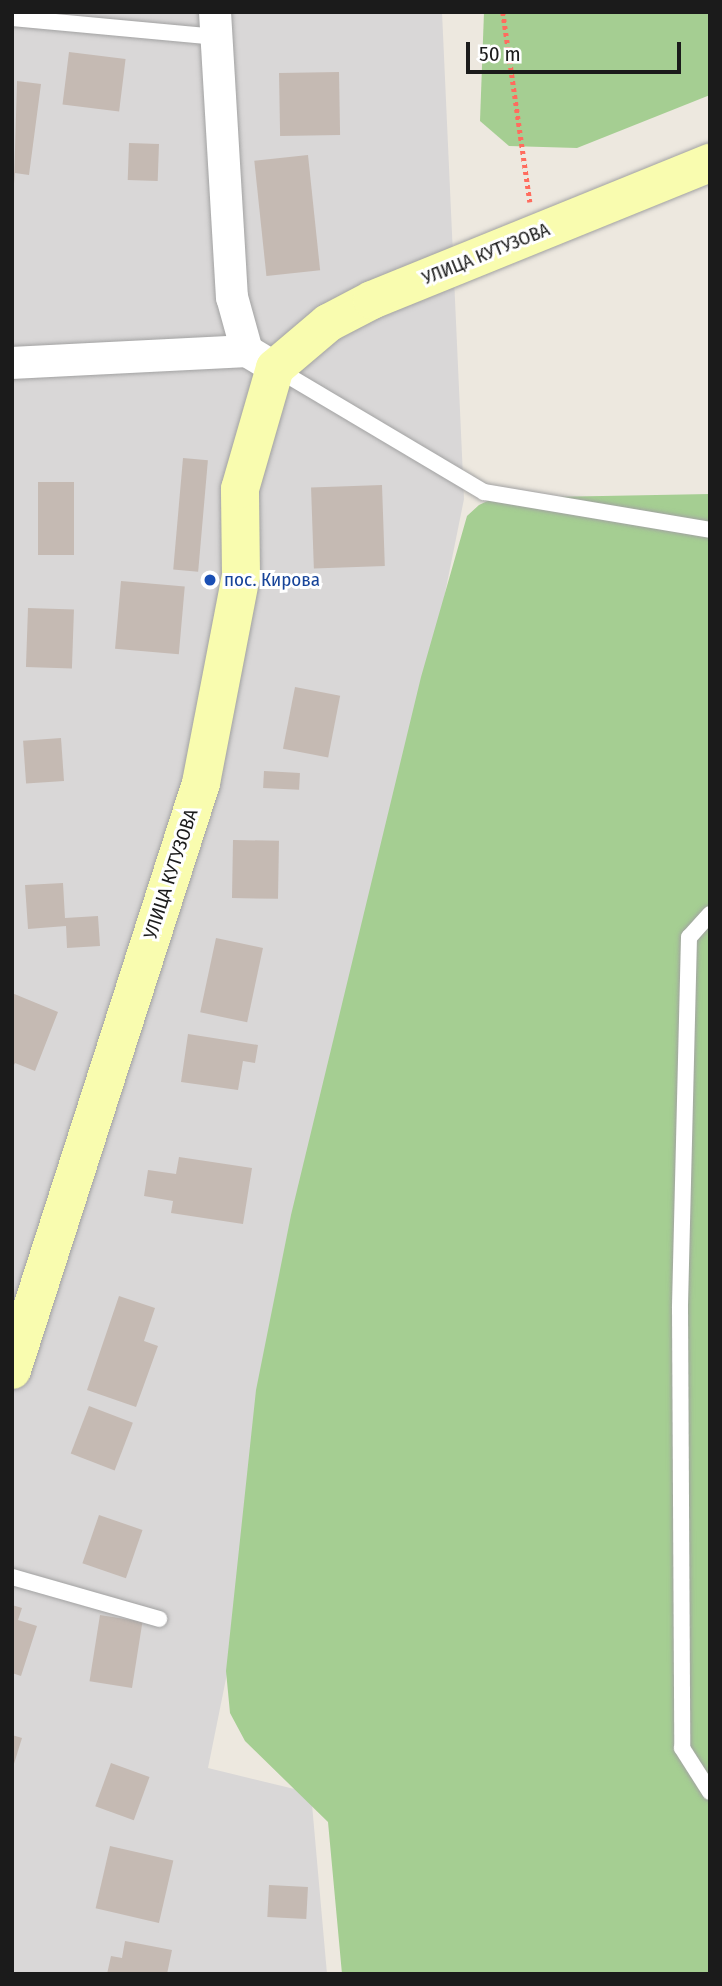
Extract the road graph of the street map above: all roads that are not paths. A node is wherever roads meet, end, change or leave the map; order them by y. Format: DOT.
graph roads {
  1 [pos="12,18"];
  2 [pos="216,24"];
  3 [pos="710,163"];
  4 [pos="261,359"];
  5 [pos="12,363"];
  6 [pos="710,530"];
  7 [pos="710,914"];
  8 [pos="12,1370"];
  9 [pos="12,1577"];
  10 [pos="159,1619"];
  11 [pos="710,1792"];
  1 -- 2 [label="lane"];
  2 -- 4 [label="street, УЛИЦА КУТУЗОВА"];
  3 -- 4 [label="main road, УЛИЦА КУТУЗОВА"];
  4 -- 5 [label="street"];
  4 -- 6 [label="lane"];
  4 -- 8 [label="main road, УЛИЦА КУТУЗОВА"];
  7 -- 11 [label="lane"];
  9 -- 10 [label="lane"];
}
